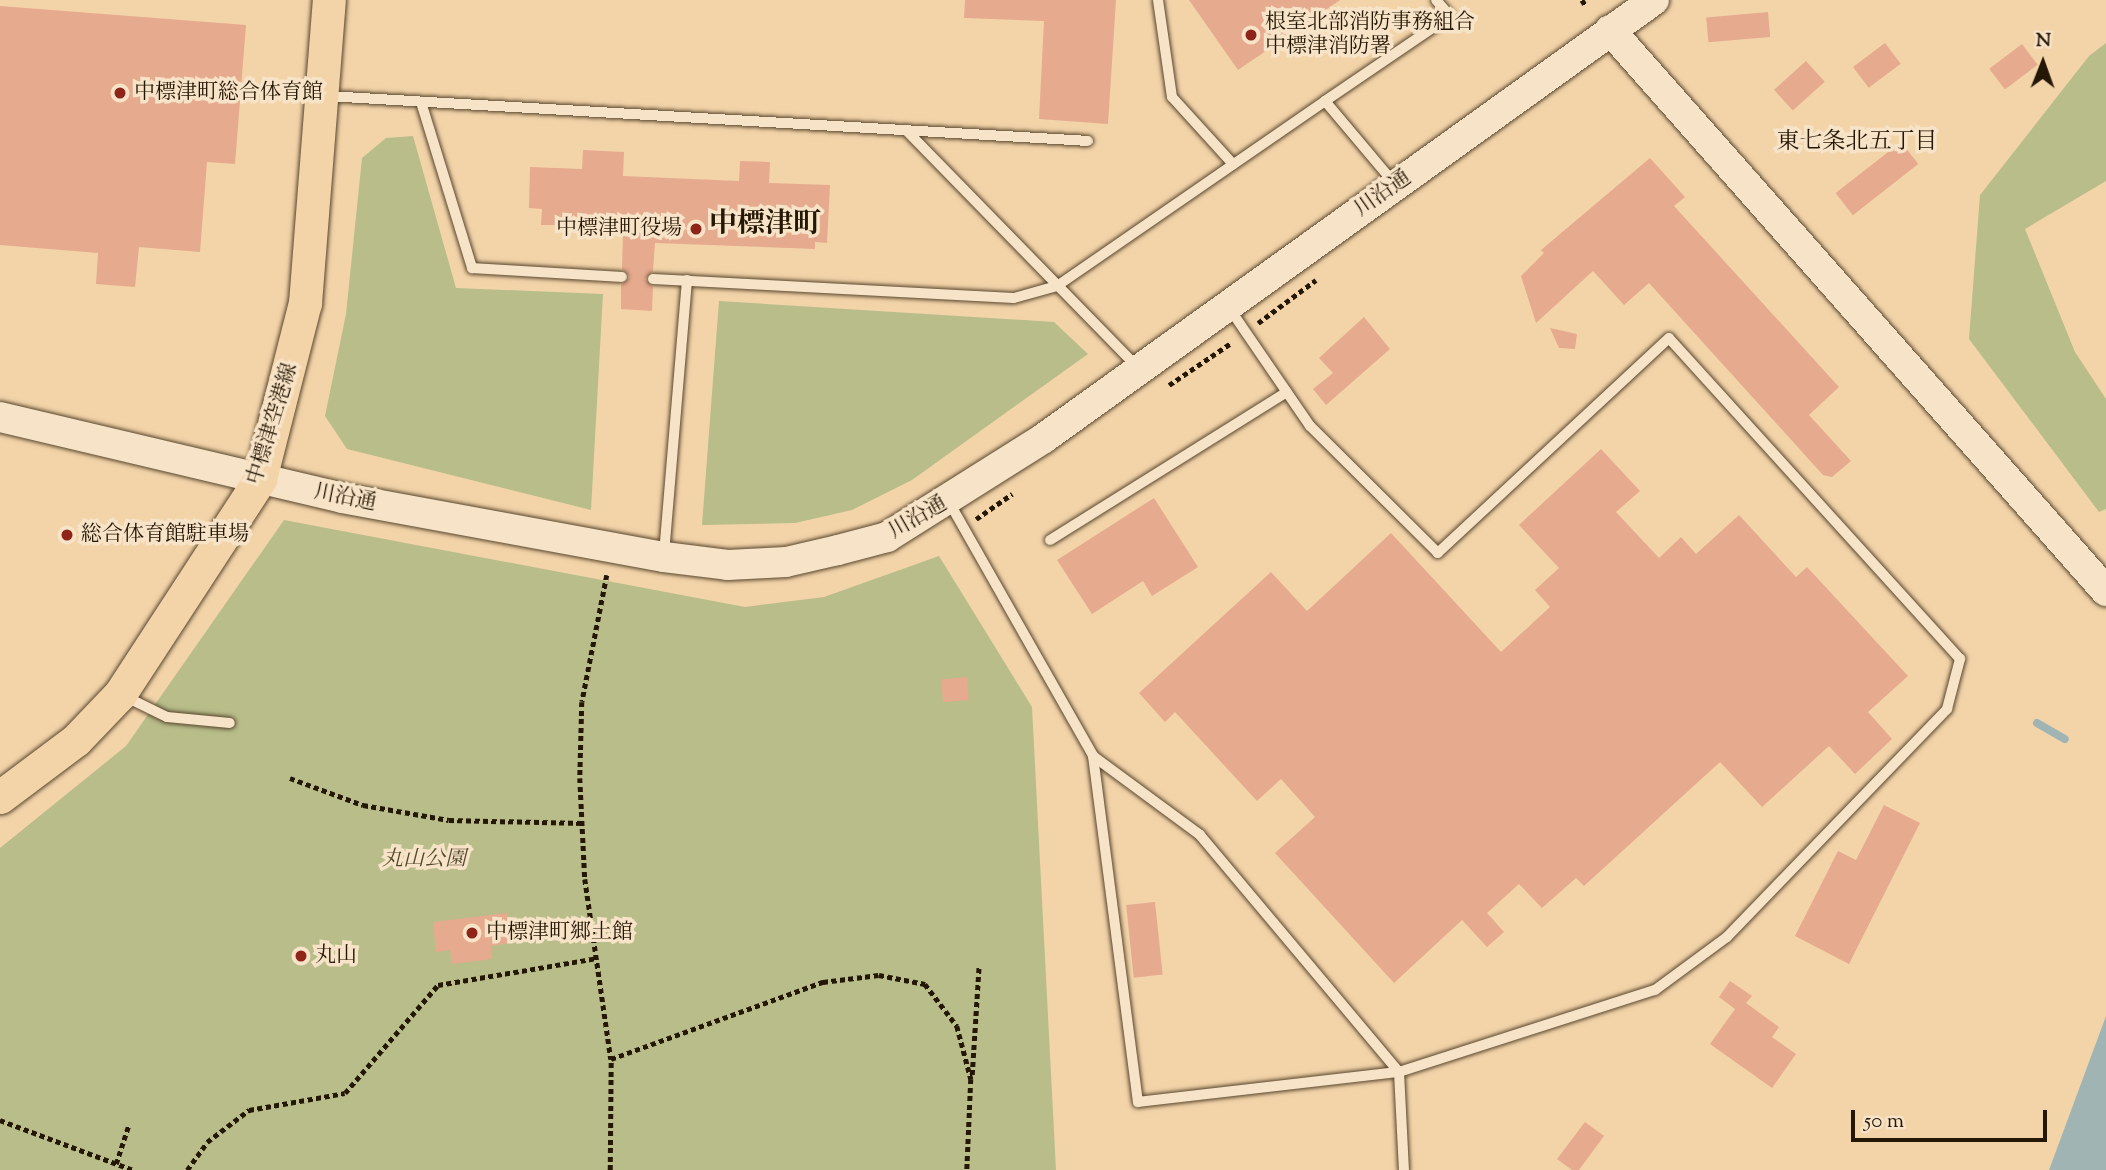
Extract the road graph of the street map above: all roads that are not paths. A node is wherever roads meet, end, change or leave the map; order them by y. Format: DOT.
graph roads {
  1 [pos="329,0"];
  2 [pos="1158,0"];
  3 [pos="1436,0"];
  4 [pos="1654,0"];
  5 [pos="1610,30"];
  6 [pos="324,96"];
  7 [pos="1325,101"];
  8 [pos="421,102"];
  9 [pos="907,131"];
  10 [pos="1088,141"];
  11 [pos="1233,164"];
  12 [pos="1395,185"];
  13 [pos="622,277"];
  14 [pos="653,279"];
  15 [pos="687,281"];
  16 [pos="1057,286"];
  17 [pos="1226,304"];
  18 [pos="1139,369"];
  19 [pos="1287,392"];
  20 [pos="0,417"];
  21 [pos="260,480"];
  22 [pos="948,501"];
  23 [pos="1050,540"];
  24 [pos="664,557"];
  25 [pos="2106,591"];
  26 [pos="120,694"];
  27 [pos="230,723"];
  28 [pos="1093,756"];
  29 [pos="0,797"];
  30 [pos="1399,1072"];
  31 [pos="1404,1170"];
  1 -- 6 [label="main road, 中標津空港線"];
  2 -- 11 [label="lane"];
  3 -- 7 [label="lane"];
  4 -- 5 [label="street, 川沿通"];
  5 -- 12 [label="street, 川沿通"];
  5 -- 25 [label="street"];
  6 -- 8 [label="lane"];
  6 -- 21 [label="main road, 中標津空港線"];
  7 -- 11 [label="lane"];
  7 -- 12 [label="lane"];
  8 -- 9 [label="lane"];
  8 -- 13 [label="lane"];
  9 -- 10 [label="lane"];
  9 -- 16 [label="lane"];
  11 -- 16 [label="lane"];
  12 -- 17 [label="street, 川沿通"];
  14 -- 15 [label="lane"];
  15 -- 16 [label="lane"];
  15 -- 24 [label="lane"];
  16 -- 18 [label="lane"];
  17 -- 18 [label="street, 川沿通"];
  17 -- 19 [label="lane"];
  18 -- 22 [label="street, 川沿通"];
  19 -- 23 [label="lane"];
  19 -- 30 [label="lane"];
  20 -- 21 [label="street, 川沿通"];
  21 -- 24 [label="street, 川沿通"];
  21 -- 26 [label="main road, 中標津空港線"];
  22 -- 24 [label="street, 川沿通"];
  22 -- 28 [label="lane"];
  26 -- 27 [label="lane"];
  26 -- 29 [label="main road, 中標津空港線"];
  28 -- 30 [label="lane"];
  28 -- 30 [label="lane"];
  30 -- 31 [label="lane"];
}
